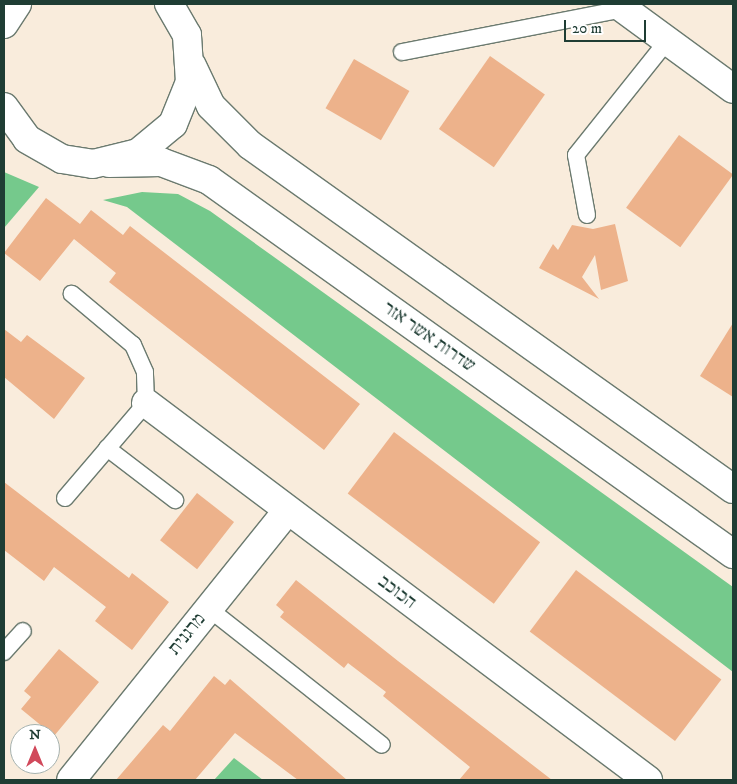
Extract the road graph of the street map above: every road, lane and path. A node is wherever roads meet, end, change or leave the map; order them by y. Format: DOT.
graph roads {
  1 [pos="17,4"];
  2 [pos="169,4"];
  3 [pos="621,7"];
  4 [pos="4,24"];
  5 [pos="667,41"];
  6 [pos="402,52"];
  7 [pos="192,66"];
  8 [pos="733,89"];
  9 [pos="4,108"];
  10 [pos="16,134"];
  11 [pos="109,163"];
  12 [pos="587,214"];
  13 [pos="72,294"];
  14 [pos="146,403"];
  15 [pos="107,448"];
  16 [pos="733,489"];
  17 [pos="65,498"];
  18 [pos="175,500"];
  19 [pos="288,510"];
  20 [pos="733,554"];
  21 [pos="208,608"];
  22 [pos="23,631"];
  23 [pos="4,652"];
  24 [pos="382,745"];
  25 [pos="78,769"];
  26 [pos="60,780"];
  27 [pos="648,780"];
  1 -- 4 [label="street"];
  2 -- 7 [label="street"];
  3 -- 5 [label="street"];
  3 -- 6 [label="lane"];
  5 -- 8 [label="street"];
  5 -- 12 [label="lane"];
  7 -- 11 [label="street"];
  7 -- 16 [label="street"];
  9 -- 10 [label="street"];
  10 -- 11 [label="street, שדרות אשר אזר"];
  11 -- 20 [label="street, שדרות אשר אזר"];
  13 -- 14 [label="lane"];
  14 -- 15 [label="lane"];
  14 -- 19 [label="street, הכוכב"];
  15 -- 17 [label="lane"];
  15 -- 18 [label="lane"];
  19 -- 21 [label="street, מרגנית"];
  19 -- 27 [label="street, הכוכב"];
  21 -- 24 [label="lane"];
  21 -- 25 [label="street, מרגנית"];
  22 -- 23 [label="lane"];
  25 -- 26 [label="street, מרגנית"];
}
